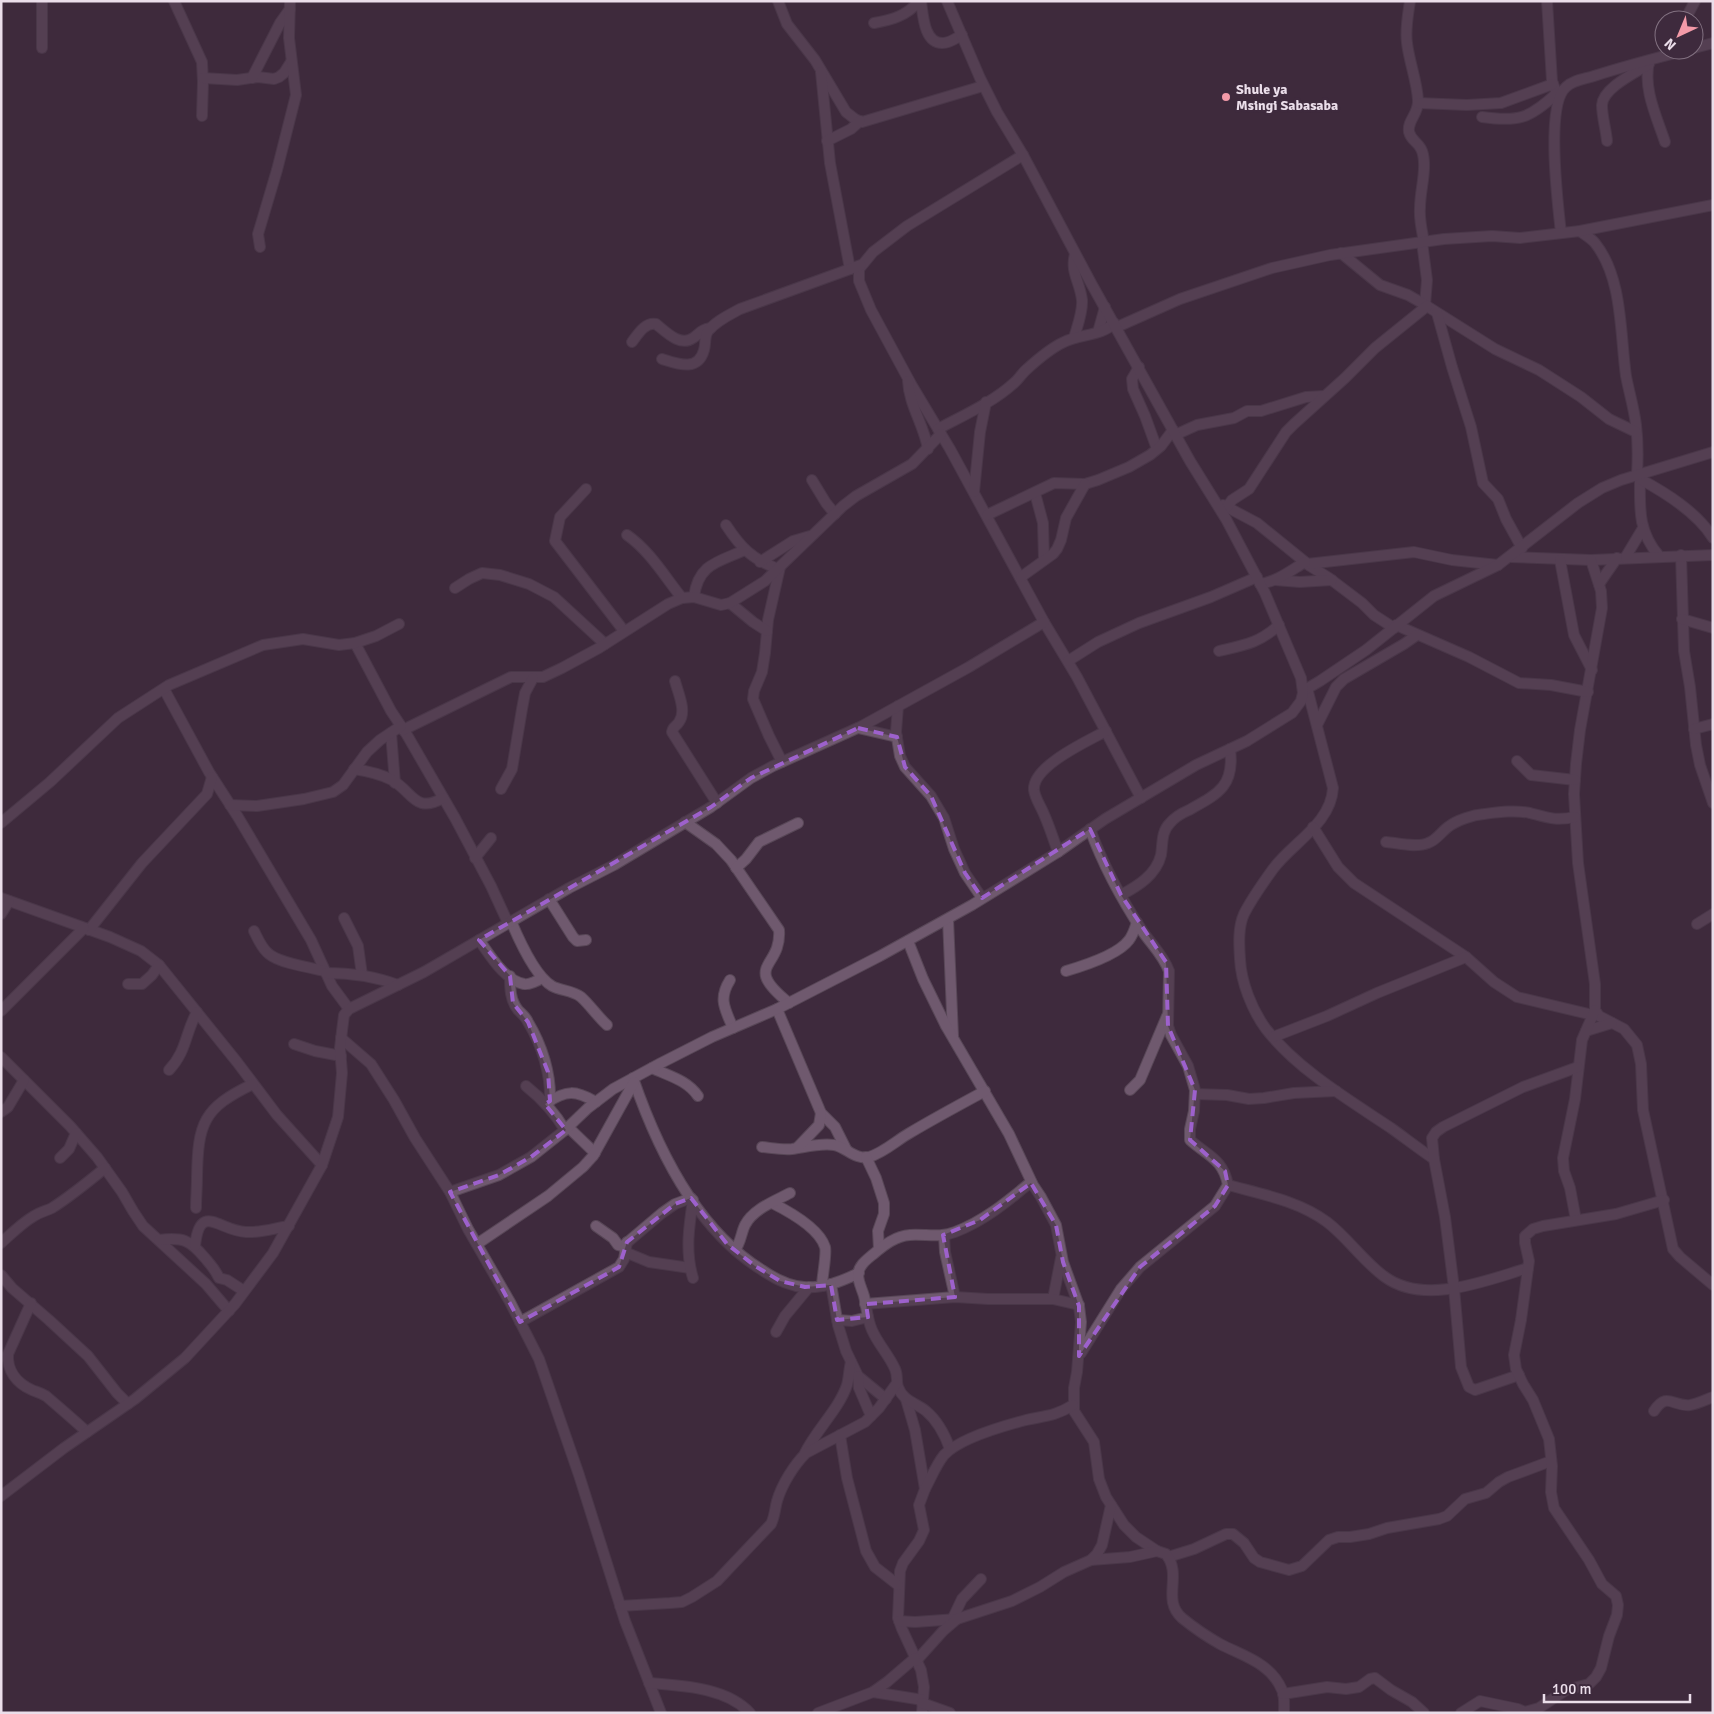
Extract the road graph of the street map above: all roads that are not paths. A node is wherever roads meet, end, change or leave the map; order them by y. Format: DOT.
graph roads {
  1 [pos="42,1"];
  2 [pos="174,1"];
  3 [pos="778,1"];
  4 [pos="920,1"];
  5 [pos="947,1"];
  6 [pos="1410,1"];
  7 [pos="1547,1"];
  8 [pos="290,5"];
  9 [pos="874,23"];
  10 [pos="962,36"];
  11 [pos="42,48"];
  12 [pos="1654,60"];
  13 [pos="291,62"];
  14 [pos="1649,62"];
  15 [pos="820,70"];
  16 [pos="203,78"];
  17 [pos="252,78"];
  18 [pos="984,86"];
  19 [pos="1556,93"];
  20 [pos="1418,103"];
  21 [pos="202,116"];
  22 [pos="1482,117"];
  23 [pos="860,121"];
  24 [pos="827,141"];
  25 [pos="1607,141"];
  26 [pos="1665,142"];
  27 [pos="1023,155"];
  28 [pos="1713,205"];
  29 [pos="1580,231"];
  30 [pos="1562,233"];
  31 [pos="1423,242"];
  32 [pos="260,248"];
  33 [pos="1341,253"];
  34 [pos="1075,254"];
  35 [pos="862,265"];
  36 [pos="850,269"];
  37 [pos="1426,306"];
  38 [pos="1105,307"];
  39 [pos="1438,313"];
  40 [pos="1116,325"];
  41 [pos="712,328"];
  42 [pos="1098,332"];
  43 [pos="1074,338"];
  44 [pos="632,342"];
  45 [pos="662,359"];
  46 [pos="1139,367"];
  47 [pos="908,377"];
  48 [pos="1324,396"];
  49 [pos="986,402"];
  50 [pos="940,431"];
  51 [pos="1174,432"];
  52 [pos="1636,432"];
  53 [pos="928,449"];
  54 [pos="1157,449"];
  55 [pos="1713,452"];
  56 [pos="1639,476"];
  57 [pos="812,480"];
  58 [pos="1085,484"];
  59 [pos="586,489"];
  60 [pos="974,492"];
  61 [pos="1035,494"];
  62 [pos="1215,501"];
  63 [pos="1227,507"];
  64 [pos="835,514"];
  65 [pos="987,515"];
  66 [pos="726,525"];
  67 [pos="1643,528"];
  68 [pos="627,535"];
  69 [pos="813,535"];
  70 [pos="1713,538"];
  71 [pos="1648,540"];
  72 [pos="1522,548"];
  73 [pos="745,550"];
  74 [pos="1681,555"];
  75 [pos="1713,555"];
  76 [pos="1647,556"];
  77 [pos="1659,556"];
  78 [pos="1510,557"];
  79 [pos="1621,558"];
  80 [pos="1044,560"];
  81 [pos="1560,560"];
  82 [pos="1591,560"];
  83 [pos="760,562"];
  84 [pos="1306,563"];
  85 [pos="1498,566"];
  86 [pos="779,568"];
  87 [pos="1021,577"];
  88 [pos="1258,580"];
  89 [pos="1275,580"];
  90 [pos="1332,580"];
  91 [pos="1599,584"];
  92 [pos="455,588"];
  93 [pos="694,597"];
  94 [pos="682,598"];
  95 [pos="730,603"];
  96 [pos="1682,619"];
  97 [pos="1044,622"];
  98 [pos="399,624"];
  99 [pos="1279,625"];
  100 [pos="1395,627"];
  101 [pos="1713,628"];
  102 [pos="767,630"];
  103 [pos="624,631"];
  104 [pos="1417,634"];
  105 [pos="355,643"];
  106 [pos="606,644"];
  107 [pos="1219,651"];
  108 [pos="1068,661"];
  109 [pos="1592,670"];
  110 [pos="533,678"];
  111 [pos="674,681"];
  112 [pos="164,689"];
  113 [pos="1305,690"];
  114 [pos="1588,692"];
  115 [pos="898,706"];
  116 [pos="1713,724"];
  117 [pos="1317,725"];
  118 [pos="402,728"];
  119 [pos="858,728"];
  120 [pos="1694,729"];
  121 [pos="1106,731"];
  122 [pos="391,733"];
  123 [pos="896,737"];
  124 [pos="1230,749"];
  125 [pos="1517,761"];
  126 [pos="782,762"];
  127 [pos="354,769"];
  128 [pos="212,777"];
  129 [pos="1575,780"];
  130 [pos="395,783"];
  131 [pos="501,789"];
  132 [pos="443,798"];
  133 [pos="1141,798"];
  134 [pos="717,803"];
  135 [pos="1713,803"];
  136 [pos="230,804"];
  137 [pos="1575,818"];
  138 [pos="685,822"];
  139 [pos="1,823"];
  140 [pos="798,823"];
  141 [pos="1313,827"];
  142 [pos="1090,829"];
  143 [pos="491,838"];
  144 [pos="1386,842"];
  145 [pos="1058,852"];
  146 [pos="475,858"];
  147 [pos="736,868"];
  148 [pos="1121,895"];
  149 [pos="982,898"];
  150 [pos="5,899"];
  151 [pos="549,900"];
  152 [pos="1,914"];
  153 [pos="1713,914"];
  154 [pos="344,918"];
  155 [pos="948,919"];
  156 [pos="510,922"];
  157 [pos="1137,922"];
  158 [pos="1697,924"];
  159 [pos="87,929"];
  160 [pos="254,931"];
  161 [pos="479,940"];
  162 [pos="586,940"];
  163 [pos="908,941"];
  164 [pos="1466,957"];
  165 [pos="159,965"];
  166 [pos="1066,971"];
  167 [pos="326,972"];
  168 [pos="362,975"];
  169 [pos="510,976"];
  170 [pos="542,978"];
  171 [pos="730,980"];
  172 [pos="128,984"];
  173 [pos="398,985"];
  174 [pos="789,1003"];
  175 [pos="349,1009"];
  176 [pos="777,1009"];
  177 [pos="1,1011"];
  178 [pos="197,1012"];
  179 [pos="1594,1012"];
  180 [pos="1168,1016"];
  181 [pos="1612,1023"];
  182 [pos="607,1025"];
  183 [pos="733,1028"];
  184 [pos="1586,1031"];
  185 [pos="1273,1037"];
  186 [pos="341,1038"];
  187 [pos="953,1038"];
  188 [pos="294,1044"];
  189 [pos="341,1056"];
  190 [pos="1,1057"];
  191 [pos="1578,1067"];
  192 [pos="652,1068"];
  193 [pos="169,1070"];
  194 [pos="24,1080"];
  195 [pos="633,1080"];
  196 [pos="253,1084"];
  197 [pos="526,1086"];
  198 [pos="1130,1090"];
  199 [pos="985,1091"];
  200 [pos="1336,1091"];
  201 [pos="1196,1094"];
  202 [pos="698,1096"];
  203 [pos="547,1102"];
  204 [pos="596,1102"];
  205 [pos="1,1112"];
  206 [pos="821,1113"];
  207 [pos="567,1129"];
  208 [pos="76,1133"];
  209 [pos="762,1147"];
  210 [pos="797,1148"];
  211 [pos="846,1149"];
  212 [pos="595,1153"];
  213 [pos="866,1157"];
  214 [pos="60,1158"];
  215 [pos="1434,1159"];
  216 [pos="322,1165"];
  217 [pos="105,1168"];
  218 [pos="1031,1182"];
  219 [pos="1228,1184"];
  220 [pos="450,1192"];
  221 [pos="790,1193"];
  222 [pos="692,1199"];
  223 [pos="1664,1200"];
  224 [pos="772,1203"];
  225 [pos="196,1208"];
  226 [pos="1576,1220"];
  227 [pos="289,1226"];
  228 [pos="596,1226"];
  229 [pos="944,1235"];
  230 [pos="159,1240"];
  231 [pos="1,1243"];
  232 [pos="477,1244"];
  233 [pos="195,1246"];
  234 [pos="626,1247"];
  235 [pos="879,1249"];
  236 [pos="734,1250"];
  237 [pos="1062,1254"];
  238 [pos="690,1268"];
  239 [pos="1528,1268"];
  240 [pos="859,1273"];
  241 [pos="1,1274"];
  242 [pos="692,1278"];
  243 [pos="826,1285"];
  244 [pos="1713,1285"];
  245 [pos="809,1287"];
  246 [pos="1454,1288"];
  247 [pos="244,1292"];
  248 [pos="955,1297"];
  249 [pos="1054,1299"];
  250 [pos="30,1303"];
  251 [pos="865,1304"];
  252 [pos="1079,1304"];
  253 [pos="229,1311"];
  254 [pos="868,1317"];
  255 [pos="837,1320"];
  256 [pos="520,1322"];
  257 [pos="776,1332"];
  258 [pos="1079,1356"];
  259 [pos="851,1362"];
  260 [pos="5,1366"];
  261 [pos="1519,1375"];
  262 [pos="858,1376"];
  263 [pos="897,1383"];
  264 [pos="1713,1397"];
  265 [pos="886,1399"];
  266 [pos="906,1399"];
  267 [pos="128,1404"];
  268 [pos="1073,1405"];
  269 [pos="1654,1411"];
  270 [pos="871,1416"];
  271 [pos="87,1432"];
  272 [pos="840,1435"];
  273 [pos="950,1449"];
  274 [pos="805,1454"];
  275 [pos="1552,1461"];
  276 [pos="926,1489"];
  277 [pos="1,1496"];
  278 [pos="1111,1505"];
  279 [pos="1157,1551"];
  280 [pos="1168,1557"];
  281 [pos="1091,1560"];
  282 [pos="981,1580"];
  283 [pos="898,1585"];
  284 [pos="620,1606"];
  285 [pos="954,1619"];
  286 [pos="899,1621"];
  287 [pos="915,1659"];
  288 [pos="649,1683"];
  289 [pos="873,1692"];
  290 [pos="1283,1694"];
  291 [pos="922,1705"];
  292 [pos="662,1713"];
  293 [pos="750,1713"];
  294 [pos="818,1713"];
  295 [pos="950,1713"];
  296 [pos="1284,1713"];
  297 [pos="1424,1713"];
  298 [pos="1461,1713"];
  1 -- 11 [label="street"];
  2 -- 16 [label="street"];
  3 -- 15 [label="street"];
  4 -- 9 [label="street"];
  4 -- 10 [label="street"];
  5 -- 10 [label="street"];
  6 -- 20 [label="street"];
  7 -- 19 [label="street"];
  8 -- 13 [label="street"];
  8 -- 17 [label="street"];
  10 -- 18 [label="street"];
  12 -- 14 [label="street"];
  13 -- 17 [label="street"];
  13 -- 32 [label="street"];
  14 -- 19 [label="street"];
  14 -- 25 [label="street"];
  14 -- 26 [label="street"];
  15 -- 23 [label="street"];
  15 -- 24 [label="street"];
  16 -- 17 [label="street"];
  16 -- 21 [label="street"];
  18 -- 23 [label="street"];
  18 -- 27 [label="street"];
  19 -- 20 [label="street"];
  19 -- 22 [label="street"];
  19 -- 30 [label="street"];
  20 -- 31 [label="street"];
  23 -- 24 [label="street"];
  24 -- 36 [label="street"];
  27 -- 34 [label="street"];
  27 -- 35 [label="street"];
  28 -- 29 [label="street"];
  29 -- 30 [label="street"];
  29 -- 52 [label="street"];
  30 -- 31 [label="street"];
  31 -- 33 [label="street"];
  31 -- 37 [label="street"];
  33 -- 37 [label="street"];
  33 -- 40 [label="street"];
  34 -- 38 [label="street"];
  34 -- 43 [label="street"];
  35 -- 36 [label="street"];
  35 -- 47 [label="street"];
  36 -- 41 [label="street"];
  37 -- 39 [label="street"];
  37 -- 48 [label="street"];
  38 -- 40 [label="street"];
  38 -- 42 [label="street"];
  39 -- 52 [label="street"];
  39 -- 72 [label="street"];
  40 -- 42 [label="street"];
  40 -- 46 [label="street"];
  41 -- 44 [label="street"];
  41 -- 45 [label="street"];
  42 -- 43 [label="street"];
  43 -- 49 [label="street"];
  46 -- 51 [label="street"];
  46 -- 54 [label="street"];
  47 -- 50 [label="street"];
  47 -- 53 [label="street"];
  48 -- 51 [label="street"];
  48 -- 63 [label="street"];
  49 -- 50 [label="street"];
  49 -- 60 [label="street"];
  50 -- 53 [label="street"];
  50 -- 60 [label="street"];
  51 -- 54 [label="street"];
  51 -- 62 [label="street"];
  52 -- 56 [label="street"];
  53 -- 64 [label="street"];
  54 -- 58 [label="street"];
  55 -- 56 [label="street"];
  56 -- 67 [label="street"];
  56 -- 70 [label="street"];
  56 -- 72 [label="street"];
  57 -- 64 [label="street"];
  58 -- 61 [label="street"];
  58 -- 80 [label="street"];
  59 -- 103 [label="street"];
  60 -- 65 [label="street"];
  61 -- 65 [label="street"];
  61 -- 80 [label="street"];
  62 -- 63 [label="street"];
  62 -- 88 [label="street"];
  63 -- 84 [label="street"];
  64 -- 69 [label="street"];
  65 -- 87 [label="street"];
  66 -- 73 [label="street"];
  67 -- 71 [label="street"];
  67 -- 79 [label="street"];
  68 -- 94 [label="street"];
  69 -- 83 [label="street"];
  69 -- 86 [label="street"];
  71 -- 76 [label="street"];
  71 -- 77 [label="street"];
  72 -- 78 [label="street"];
  73 -- 83 [label="street"];
  73 -- 93 [label="street"];
  74 -- 75 [label="street"];
  74 -- 77 [label="street"];
  74 -- 96 [label="street"];
  76 -- 77 [label="street"];
  76 -- 79 [label="street"];
  78 -- 81 [label="street"];
  78 -- 85 [label="street"];
  79 -- 82 [label="street"];
  79 -- 91 [label="street"];
  80 -- 87 [label="street"];
  81 -- 82 [label="street"];
  81 -- 109 [label="street"];
  82 -- 91 [label="street"];
  83 -- 86 [label="street"];
  84 -- 85 [label="street"];
  84 -- 89 [label="street"];
  84 -- 90 [label="street"];
  85 -- 100 [label="street"];
  86 -- 95 [label="street"];
  86 -- 102 [label="street"];
  87 -- 97 [label="street"];
  88 -- 89 [label="street"];
  88 -- 99 [label="street"];
  88 -- 108 [label="street"];
  89 -- 90 [label="street"];
  90 -- 100 [label="street"];
  91 -- 109 [label="street"];
  92 -- 106 [label="street"];
  93 -- 94 [label="street"];
  93 -- 95 [label="street"];
  94 -- 103 [label="street"];
  95 -- 102 [label="street"];
  96 -- 101 [label="street"];
  96 -- 120 [label="street"];
  97 -- 108 [label="street"];
  97 -- 115 [label="street"];
  98 -- 105 [label="street"];
  99 -- 107 [label="street"];
  99 -- 113 [label="street"];
  100 -- 104 [label="street"];
  100 -- 113 [label="street"];
  102 -- 126 [label="street"];
  103 -- 106 [label="street"];
  104 -- 114 [label="street"];
  104 -- 117 [label="street"];
  105 -- 112 [label="street"];
  105 -- 118 [label="street"];
  106 -- 110 [label="street"];
  108 -- 121 [label="street"];
  109 -- 114 [label="street"];
  110 -- 118 [label="street"];
  110 -- 131 [label="street"];
  111 -- 134 [label="street"];
  112 -- 128 [label="street"];
  112 -- 139 [label="street"];
  113 -- 117 [label="street"];
  113 -- 124 [label="street"];
  114 -- 129 [label="street"];
  115 -- 119 [label="street"];
  115 -- 123 [label="street"];
  116 -- 120 [label="street"];
  117 -- 141 [label="street"];
  118 -- 122 [label="street"];
  118 -- 132 [label="street"];
  119 -- 123 [label="street"];
  119 -- 126 [label="street"];
  120 -- 135 [label="street"];
  121 -- 133 [label="street"];
  121 -- 145 [label="street"];
  122 -- 127 [label="street"];
  122 -- 130 [label="street"];
  123 -- 149 [label="street"];
  124 -- 133 [label="street"];
  124 -- 148 [label="street"];
  125 -- 129 [label="street"];
  126 -- 134 [label="street"];
  127 -- 130 [label="street"];
  127 -- 136 [label="street"];
  128 -- 136 [label="street"];
  128 -- 159 [label="street"];
  129 -- 137 [label="street"];
  130 -- 132 [label="street"];
  132 -- 146 [label="street"];
  133 -- 142 [label="street"];
  134 -- 138 [label="street"];
  136 -- 167 [label="street"];
  137 -- 144 [label="street"];
  137 -- 179 [label="street"];
  138 -- 147 [label="street"];
  138 -- 151 [label="street"];
  140 -- 147 [label="street"];
  141 -- 164 [label="street"];
  141 -- 185 [label="street"];
  142 -- 145 [label="street"];
  142 -- 148 [label="street"];
  143 -- 146 [label="street"];
  145 -- 149 [label="street"];
  146 -- 156 [label="street"];
  147 -- 174 [label="street"];
  148 -- 157 [label="street"];
  149 -- 155 [label="street"];
  150 -- 152 [label="street"];
  150 -- 159 [label="street"];
  151 -- 156 [label="street"];
  151 -- 162 [label="street"];
  153 -- 158 [label="street"];
  154 -- 168 [label="street"];
  155 -- 163 [label="street"];
  155 -- 187 [label="street"];
  156 -- 161 [label="street"];
  156 -- 170 [label="street"];
  157 -- 166 [label="street"];
  157 -- 180 [label="street"];
  159 -- 165 [label="street"];
  159 -- 177 [label="street"];
  160 -- 167 [label="street"];
  161 -- 169 [label="street"];
  161 -- 173 [label="street"];
  163 -- 174 [label="street"];
  163 -- 187 [label="street"];
  164 -- 179 [label="street"];
  164 -- 185 [label="street"];
  165 -- 172 [label="street"];
  165 -- 178 [label="street"];
  167 -- 168 [label="street"];
  167 -- 175 [label="street"];
  168 -- 173 [label="street"];
  169 -- 170 [label="street"];
  169 -- 203 [label="street"];
  170 -- 182 [label="street"];
  171 -- 183 [label="street"];
  173 -- 175 [label="street"];
  174 -- 176 [label="street"];
  175 -- 186 [label="street"];
  176 -- 183 [label="street"];
  176 -- 206 [label="street"];
  178 -- 193 [label="street"];
  178 -- 196 [label="street"];
  179 -- 181 [label="street"];
  179 -- 184 [label="street"];
  180 -- 198 [label="street"];
  180 -- 201 [label="street"];
  181 -- 184 [label="street"];
  181 -- 223 [label="street"];
  183 -- 192 [label="street"];
  184 -- 191 [label="street"];
  185 -- 200 [label="street"];
  186 -- 189 [label="street"];
  186 -- 220 [label="street"];
  187 -- 199 [label="street"];
  188 -- 189 [label="street"];
  189 -- 216 [label="street"];
  190 -- 194 [label="street"];
  191 -- 215 [label="street"];
  191 -- 226 [label="street"];
  192 -- 195 [label="street"];
  192 -- 202 [label="street"];
  194 -- 205 [label="street"];
  194 -- 208 [label="street"];
  195 -- 204 [label="street"];
  195 -- 212 [label="street"];
  195 -- 222 [label="street"];
  196 -- 216 [label="street"];
  196 -- 225 [label="street"];
  197 -- 203 [label="street"];
  199 -- 213 [label="street"];
  199 -- 218 [label="street"];
  200 -- 201 [label="street"];
  200 -- 215 [label="street"];
  201 -- 219 [label="street"];
  203 -- 204 [label="street"];
  203 -- 207 [label="street"];
  204 -- 207 [label="street"];
  206 -- 210 [label="street"];
  206 -- 211 [label="street"];
  207 -- 212 [label="street"];
  207 -- 220 [label="street"];
  208 -- 214 [label="street"];
  208 -- 217 [label="street"];
  209 -- 210 [label="street"];
  210 -- 211 [label="street"];
  211 -- 213 [label="street"];
  212 -- 232 [label="street"];
  213 -- 235 [label="street"];
  215 -- 246 [label="street"];
  216 -- 227 [label="street"];
  217 -- 230 [label="street"];
  217 -- 231 [label="street"];
  218 -- 229 [label="street"];
  218 -- 237 [label="street"];
  219 -- 246 [label="street"];
  219 -- 258 [label="street"];
  220 -- 232 [label="street"];
  221 -- 224 [label="street"];
  222 -- 234 [label="street"];
  222 -- 236 [label="street"];
  222 -- 238 [label="street"];
  223 -- 226 [label="street"];
  223 -- 244 [label="street"];
  224 -- 236 [label="street"];
  224 -- 243 [label="street"];
  226 -- 239 [label="street"];
  227 -- 233 [label="street"];
  227 -- 247 [label="street"];
  228 -- 234 [label="street"];
  229 -- 235 [label="street"];
  229 -- 248 [label="street"];
  230 -- 233 [label="street"];
  230 -- 253 [label="street"];
  232 -- 256 [label="street"];
  233 -- 247 [label="street"];
  234 -- 238 [label="street"];
  234 -- 256 [label="street"];
  235 -- 240 [label="street"];
  236 -- 245 [label="street"];
  237 -- 249 [label="street"];
  237 -- 252 [label="street"];
  238 -- 242 [label="street"];
  239 -- 246 [label="street"];
  239 -- 261 [label="street"];
  240 -- 243 [label="street"];
  240 -- 251 [label="street"];
  241 -- 250 [label="street"];
  243 -- 245 [label="street"];
  243 -- 255 [label="street"];
  245 -- 257 [label="street"];
  246 -- 261 [label="street"];
  247 -- 253 [label="street"];
  248 -- 249 [label="street"];
  248 -- 251 [label="street"];
  249 -- 252 [label="street"];
  250 -- 260 [label="street"];
  250 -- 267 [label="street"];
  251 -- 254 [label="street"];
  252 -- 258 [label="street"];
  253 -- 267 [label="street"];
  254 -- 255 [label="street"];
  254 -- 263 [label="street"];
  255 -- 259 [label="street"];
  256 -- 284 [label="street"];
  258 -- 268 [label="street"];
  259 -- 262 [label="street"];
  259 -- 274 [label="street"];
  260 -- 271 [label="street"];
  261 -- 275 [label="street"];
  262 -- 265 [label="street"];
  262 -- 270 [label="street"];
  263 -- 265 [label="street"];
  263 -- 266 [label="street"];
  264 -- 269 [label="street"];
  265 -- 270 [label="street"];
  266 -- 273 [label="street"];
  266 -- 276 [label="street"];
  267 -- 271 [label="street"];
  268 -- 273 [label="street"];
  268 -- 278 [label="street"];
  270 -- 272 [label="street"];
  271 -- 277 [label="street"];
  272 -- 274 [label="street"];
  272 -- 283 [label="street"];
  273 -- 276 [label="street"];
  274 -- 284 [label="street"];
  275 -- 280 [label="street"];
  275 -- 298 [label="street"];
  276 -- 283 [label="street"];
  278 -- 279 [label="street"];
  278 -- 281 [label="street"];
  279 -- 280 [label="street"];
  279 -- 281 [label="street"];
  280 -- 290 [label="street"];
  281 -- 285 [label="street"];
  282 -- 285 [label="street"];
  283 -- 286 [label="street"];
  284 -- 288 [label="street"];
  285 -- 286 [label="street"];
  285 -- 287 [label="street"];
  286 -- 287 [label="street"];
  287 -- 289 [label="street"];
  287 -- 291 [label="street"];
  288 -- 292 [label="street"];
  288 -- 293 [label="street"];
  289 -- 291 [label="street"];
  289 -- 294 [label="street"];
  290 -- 296 [label="street"];
  290 -- 297 [label="street"];
  291 -- 295 [label="street"];
}
